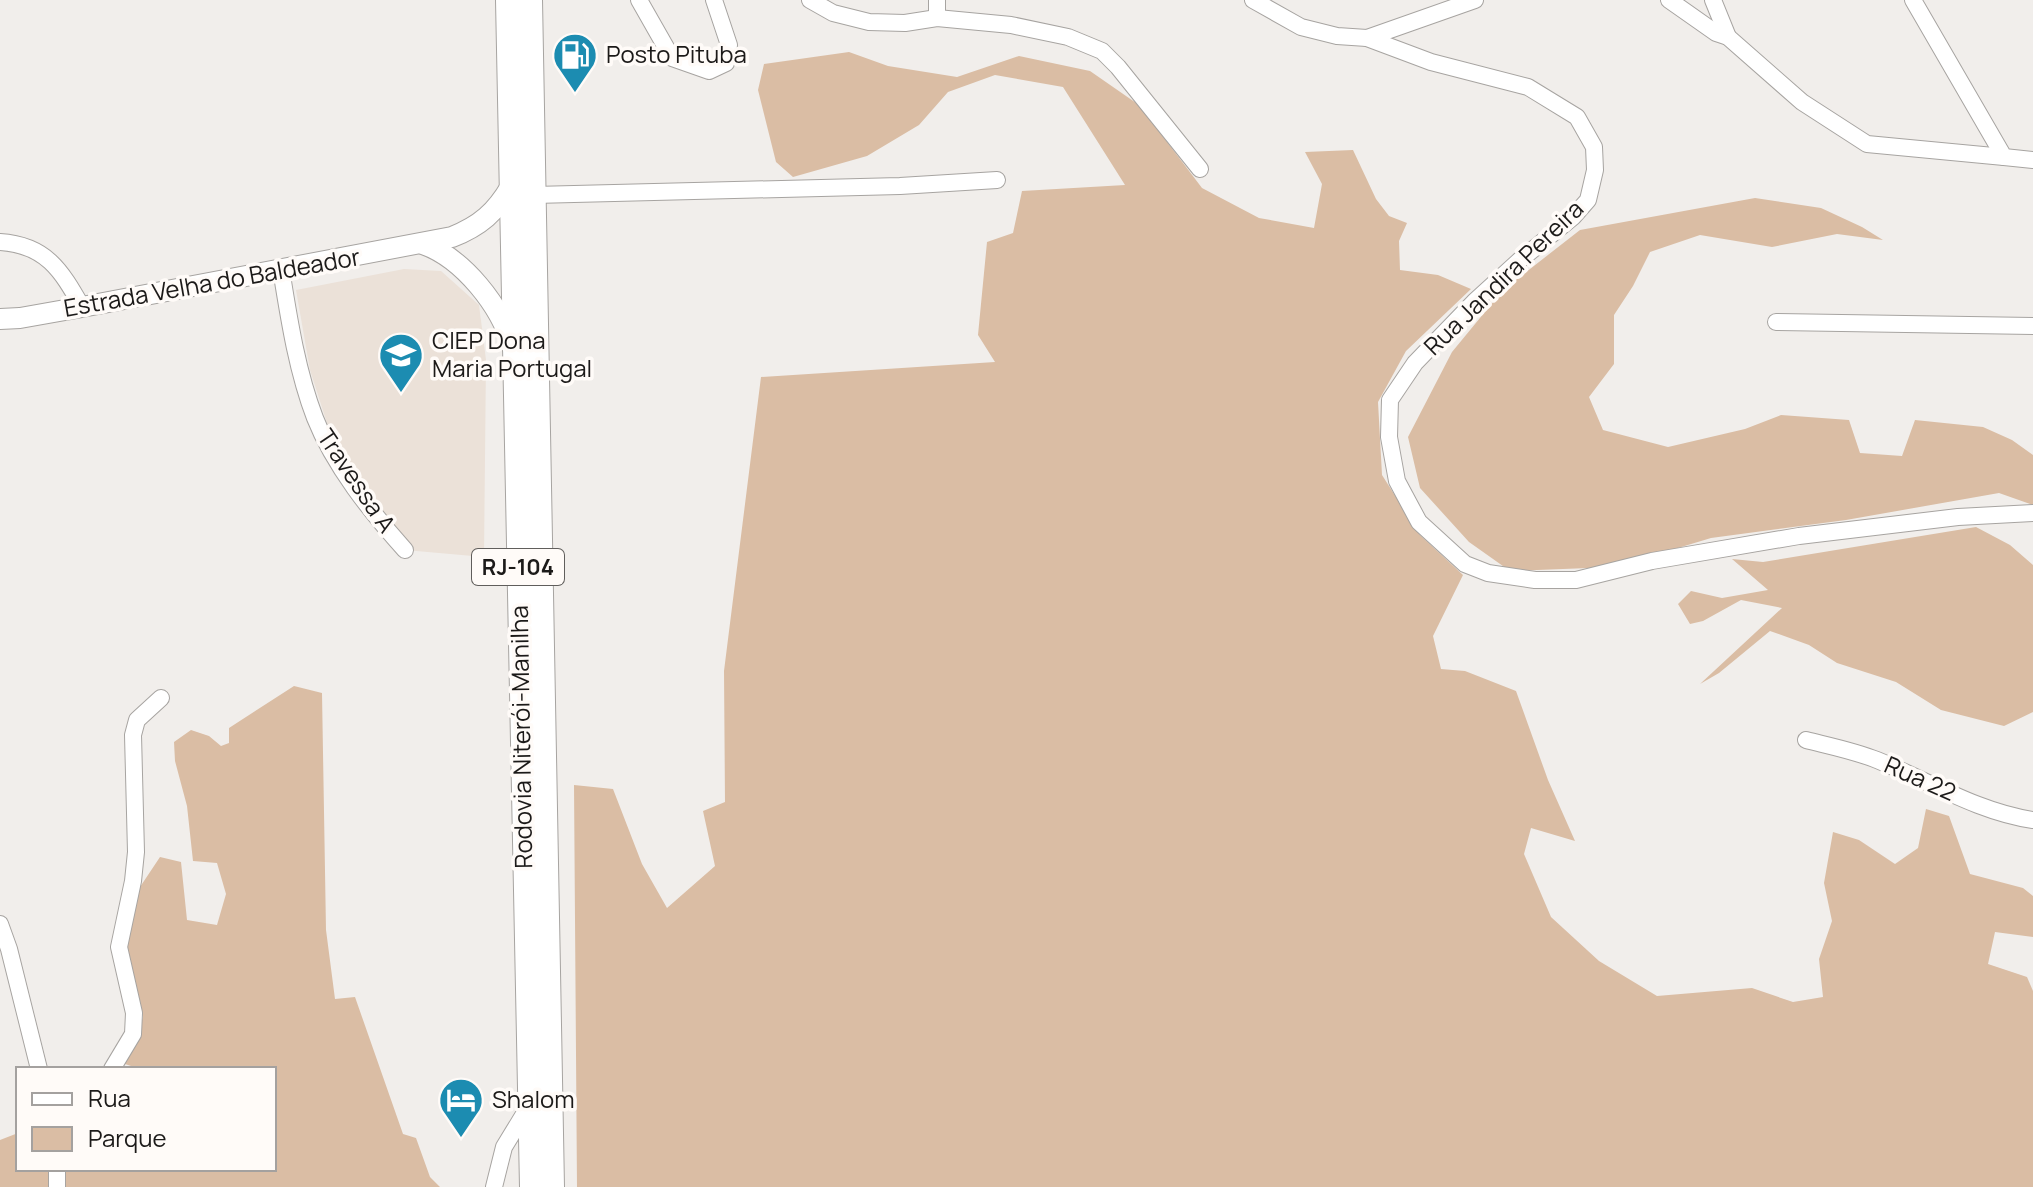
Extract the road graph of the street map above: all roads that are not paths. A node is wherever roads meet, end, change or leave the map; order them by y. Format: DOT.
graph roads {
  1 [pos="508,0"];
  2 [pos="530,0"];
  3 [pos="639,0"];
  4 [pos="714,0"];
  5 [pos="810,0"];
  6 [pos="937,0"];
  7 [pos="1253,0"];
  8 [pos="1475,0"];
  9 [pos="1669,0"];
  10 [pos="1713,0"];
  11 [pos="1913,0"];
  12 [pos="937,18"];
  13 [pos="1728,37"];
  14 [pos="1367,38"];
  15 [pos="2004,157"];
  16 [pos="2033,160"];
  17 [pos="1200,169"];
  18 [pos="997,180"];
  19 [pos="511,186"];
  20 [pos="534,195"];
  21 [pos="0,242"];
  22 [pos="423,244"];
  23 [pos="281,269"];
  24 [pos="82,307"];
  25 [pos="0,319"];
  26 [pos="1776,322"];
  27 [pos="2033,326"];
  28 [pos="515,358"];
  29 [pos="2033,513"];
  30 [pos="405,550"];
  31 [pos="161,698"];
  32 [pos="1806,740"];
  33 [pos="2033,820"];
  34 [pos="0,924"];
  35 [pos="39,1067"];
  36 [pos="113,1067"];
  37 [pos="530,1105"];
  38 [pos="494,1187"];
  39 [pos="532,1187"];
  40 [pos="552,1187"];
  1 -- 19 [label="highway, Rodovia Niterói-Manilha / RJ-104"];
  2 -- 20 [label="highway, Rodovia Niterói-Manilha / RJ-104"];
  3 -- 4 [label="street"];
  5 -- 12 [label="street"];
  6 -- 12 [label="street"];
  7 -- 14 [label="street, Rua Jandira Pereira"];
  8 -- 14 [label="street"];
  9 -- 13 [label="street"];
  10 -- 13 [label="street"];
  11 -- 15 [label="street"];
  12 -- 17 [label="street"];
  13 -- 15 [label="street"];
  14 -- 29 [label="street, Rua Jandira Pereira"];
  15 -- 16 [label="street"];
  18 -- 20 [label="street"];
  19 -- 22 [label="main road, Estrada Velha do Baldeador"];
  19 -- 28 [label="highway, Rodovia Niterói-Manilha / RJ-104"];
  20 -- 40 [label="highway, Rodovia Niterói-Manilha / RJ-104"];
  21 -- 24 [label="street"];
  22 -- 23 [label="main road, Estrada Velha do Baldeador"];
  22 -- 28 [label="main road"];
  23 -- 24 [label="main road, Estrada Velha do Baldeador"];
  23 -- 30 [label="street, Travessa A"];
  24 -- 25 [label="main road, Estrada Velha do Baldeador"];
  26 -- 27 [label="street"];
  28 -- 37 [label="highway, Rodovia Niterói-Manilha / RJ-104"];
  31 -- 36 [label="street"];
  32 -- 33 [label="street, Rua 22"];
  34 -- 35 [label="street"];
  37 -- 38 [label="street"];
  37 -- 39 [label="highway, Rodovia Niterói-Manilha / RJ-104"];
}
